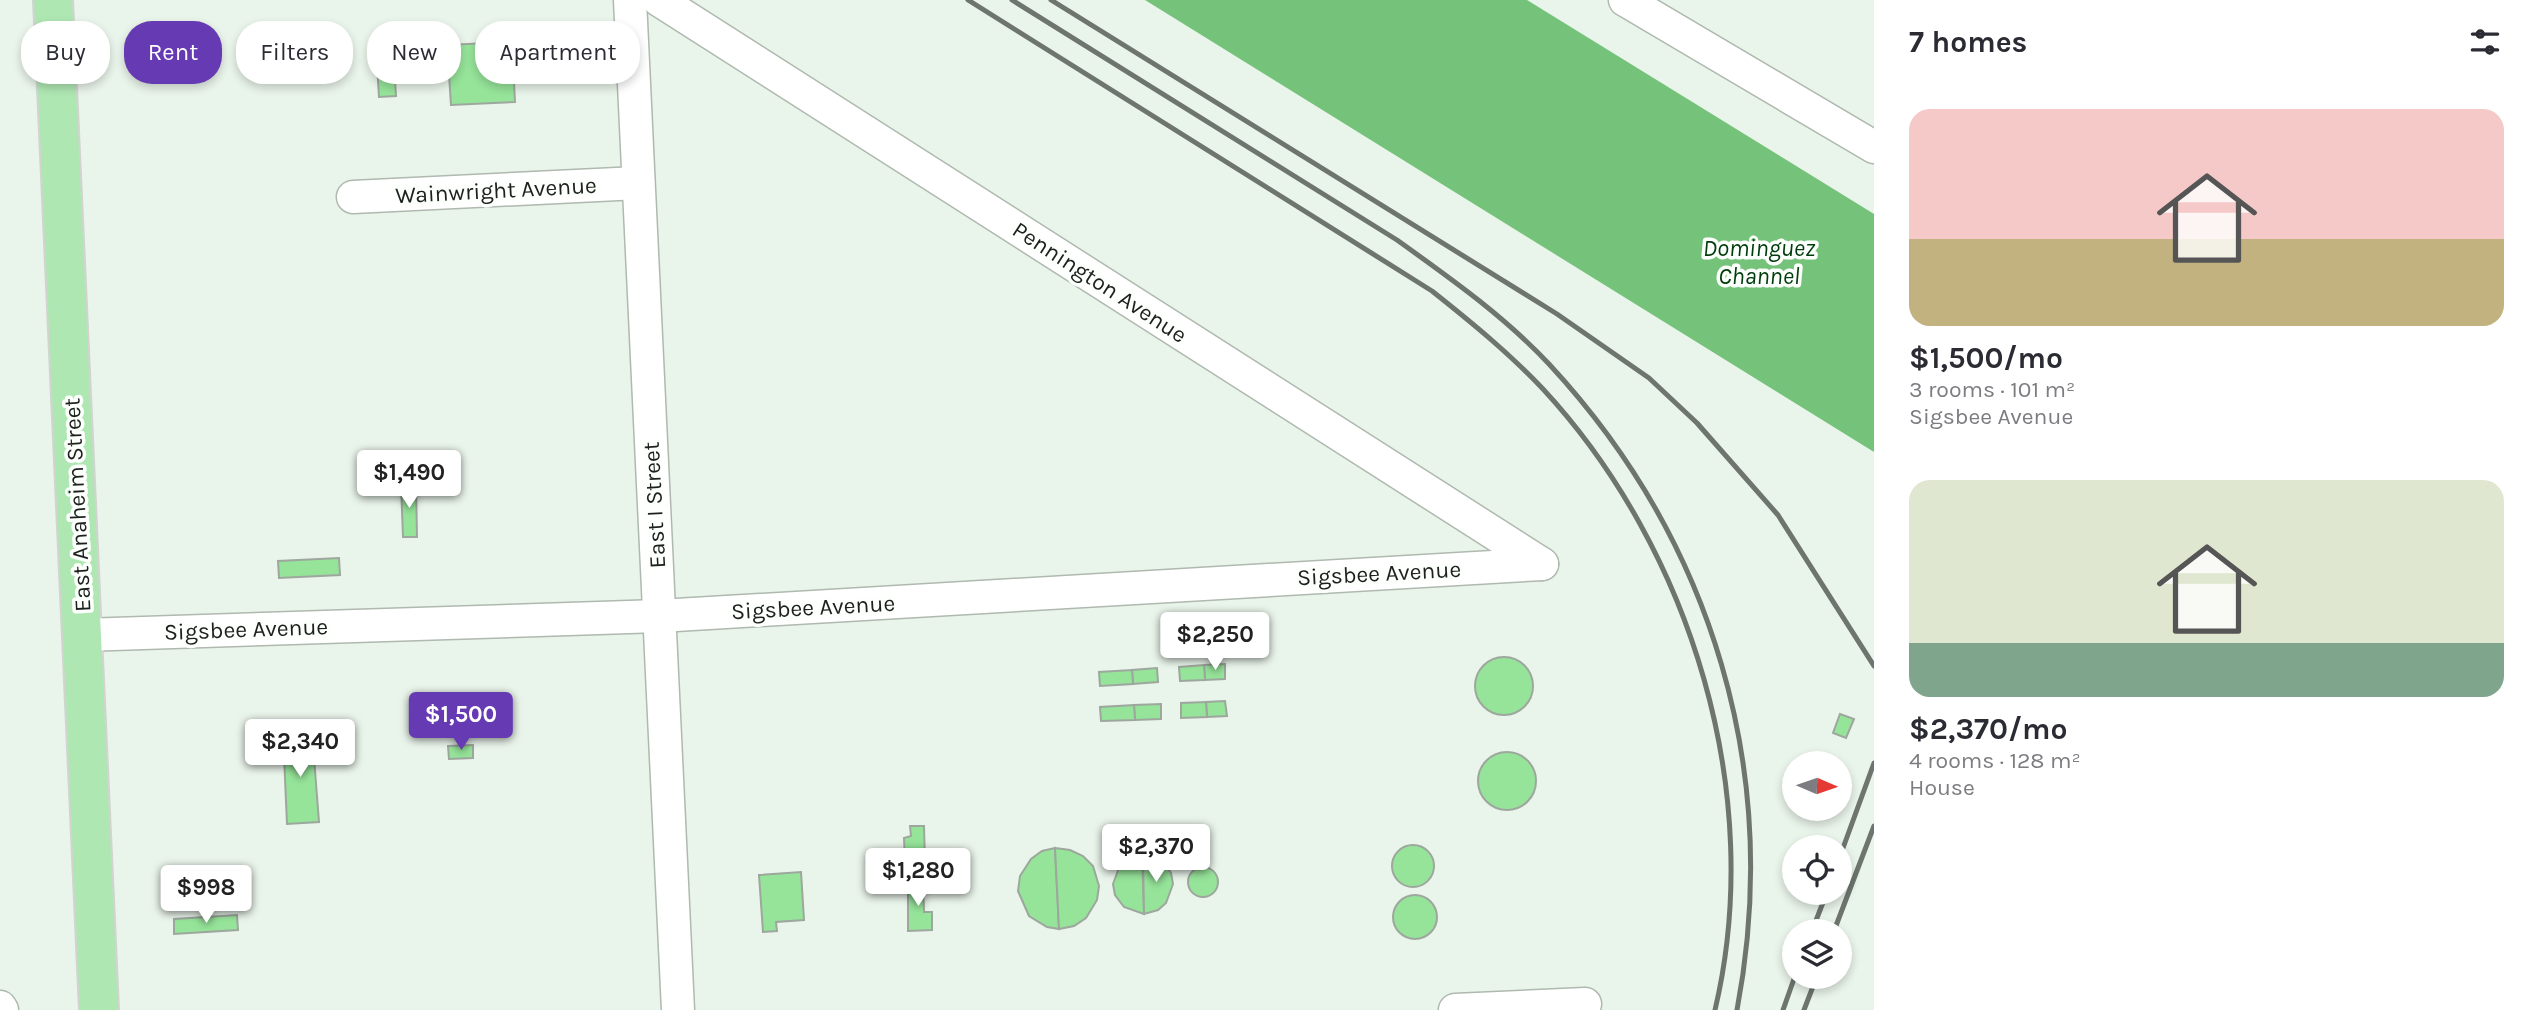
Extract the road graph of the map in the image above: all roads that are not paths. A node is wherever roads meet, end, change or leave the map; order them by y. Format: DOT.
graph roads {
  1 [pos="53,0"];
  2 [pos="630,0"];
  3 [pos="659,0"];
  4 [pos="1625,0"];
  5 [pos="1874,147"];
  6 [pos="638,183"];
  7 [pos="353,197"];
  8 [pos="1542,564"];
  9 [pos="659,616"];
  10 [pos="83,635"];
  11 [pos="1585,1004"];
  12 [pos="99,1010"];
  13 [pos="678,1010"];
  14 [pos="1455,1010"];
  1 -- 10 [label="main road, East Anaheim Street"];
  2 -- 6 [label="street, East I Street"];
  3 -- 8 [label="street, Pennington Avenue"];
  4 -- 5 [label="street"];
  6 -- 7 [label="street, Wainwright Avenue"];
  6 -- 9 [label="street, East I Street"];
  8 -- 9 [label="street, Sigsbee Avenue"];
  9 -- 10 [label="street, Sigsbee Avenue"];
  9 -- 13 [label="street, East I Street"];
  10 -- 12 [label="main road, East Anaheim Street"];
  11 -- 14 [label="street"];
}
